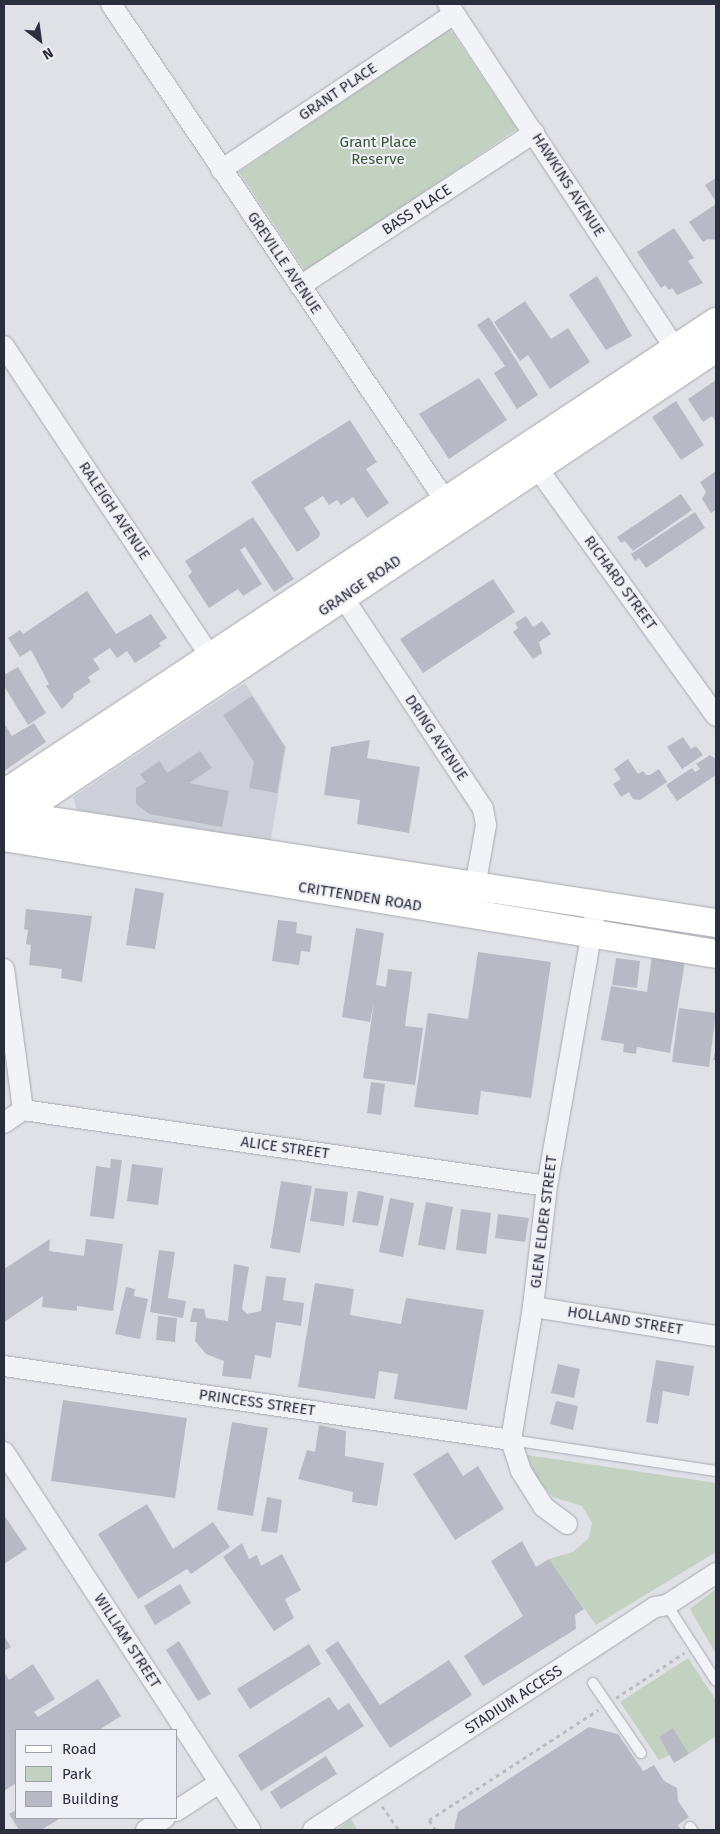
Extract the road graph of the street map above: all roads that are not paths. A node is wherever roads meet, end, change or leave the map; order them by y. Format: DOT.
graph roads {
  1 [pos="111,4"];
  2 [pos="451,9"];
  3 [pos="534,133"];
  4 [pos="221,170"];
  5 [pos="300,286"];
  6 [pos="716,322"];
  7 [pos="4,346"];
  8 [pos="716,348"];
  9 [pos="682,358"];
  10 [pos="530,459"];
  11 [pos="452,511"];
  12 [pos="336,587"];
  13 [pos="217,667"];
  14 [pos="716,716"];
  15 [pos="65,782"];
  16 [pos="6,817"];
  17 [pos="67,824"];
  18 [pos="476,885"];
  19 [pos="597,903"];
  20 [pos="470,914"];
  21 [pos="716,922"];
  22 [pos="591,934"];
  23 [pos="716,954"];
  24 [pos="4,969"];
  25 [pos="24,1110"];
  26 [pos="4,1123"];
  27 [pos="547,1186"];
  28 [pos="533,1308"];
  29 [pos="716,1336"];
  30 [pos="4,1366"];
  31 [pos="511,1440"];
  32 [pos="4,1452"];
  33 [pos="716,1471"];
  34 [pos="567,1524"];
  35 [pos="716,1573"];
  36 [pos="667,1605"];
  37 [pos="716,1681"];
  38 [pos="593,1683"];
  39 [pos="640,1753"];
  40 [pos="219,1783"];
  41 [pos="178,1810"];
  42 [pos="163,1819"];
  43 [pos="146,1830"];
  44 [pos="250,1830"];
  45 [pos="313,1830"];
  1 -- 4 [label="street, GREVILLE AVENUE"];
  2 -- 3 [label="street, HAWKINS AVENUE"];
  2 -- 4 [label="street, GRANT PLACE"];
  3 -- 5 [label="street, BASS PLACE"];
  3 -- 9 [label="street, HAWKINS AVENUE"];
  4 -- 5 [label="street, GREVILLE AVENUE"];
  5 -- 11 [label="street, GREVILLE AVENUE"];
  6 -- 9 [label="main road, GRANGE ROAD"];
  7 -- 13 [label="street, RALEIGH AVENUE"];
  8 -- 9 [label="main road, GRANGE ROAD"];
  9 -- 10 [label="main road, GRANGE ROAD"];
  10 -- 11 [label="main road, GRANGE ROAD"];
  10 -- 14 [label="street, RICHARD STREET"];
  11 -- 12 [label="main road, GRANGE ROAD"];
  12 -- 13 [label="main road, GRANGE ROAD"];
  12 -- 18 [label="street, DRING AVENUE"];
  13 -- 15 [label="main road, GRANGE ROAD"];
  13 -- 16 [label="main road, GRANGE ROAD"];
  15 -- 16 [label="main road, GRANGE ROAD"];
  15 -- 17 [label="main road"];
  16 -- 17 [label="main road, CRITTENDEN ROAD"];
  16 -- 20 [label="main road, CRITTENDEN ROAD"];
  17 -- 18 [label="main road, CRITTENDEN ROAD"];
  18 -- 19 [label="main road, CRITTENDEN ROAD"];
  18 -- 20 [label="street, DRING AVENUE"];
  19 -- 21 [label="main road, CRITTENDEN ROAD"];
  19 -- 22 [label="street, GLEN ELDER STREET"];
  20 -- 22 [label="main road, CRITTENDEN ROAD"];
  22 -- 23 [label="main road, CRITTENDEN ROAD"];
  22 -- 27 [label="street, GLEN ELDER STREET"];
  24 -- 25 [label="street"];
  25 -- 26 [label="street"];
  25 -- 27 [label="street, ALICE STREET"];
  27 -- 28 [label="street, GLEN ELDER STREET"];
  28 -- 29 [label="street, HOLLAND STREET"];
  28 -- 31 [label="street, GLEN ELDER STREET"];
  30 -- 31 [label="street, PRINCESS STREET"];
  31 -- 33 [label="lane"];
  31 -- 34 [label="street, GLEN ELDER STREET"];
  32 -- 40 [label="street, WILLIAM STREET"];
  35 -- 36 [label="street, STADIUM ACCESS"];
  36 -- 37 [label="lane"];
  36 -- 45 [label="street, STADIUM ACCESS"];
  38 -- 39 [label="lane"];
  40 -- 41 [label="street"];
  40 -- 44 [label="street, WILLIAM STREET"];
  42 -- 43 [label="street"];
}
